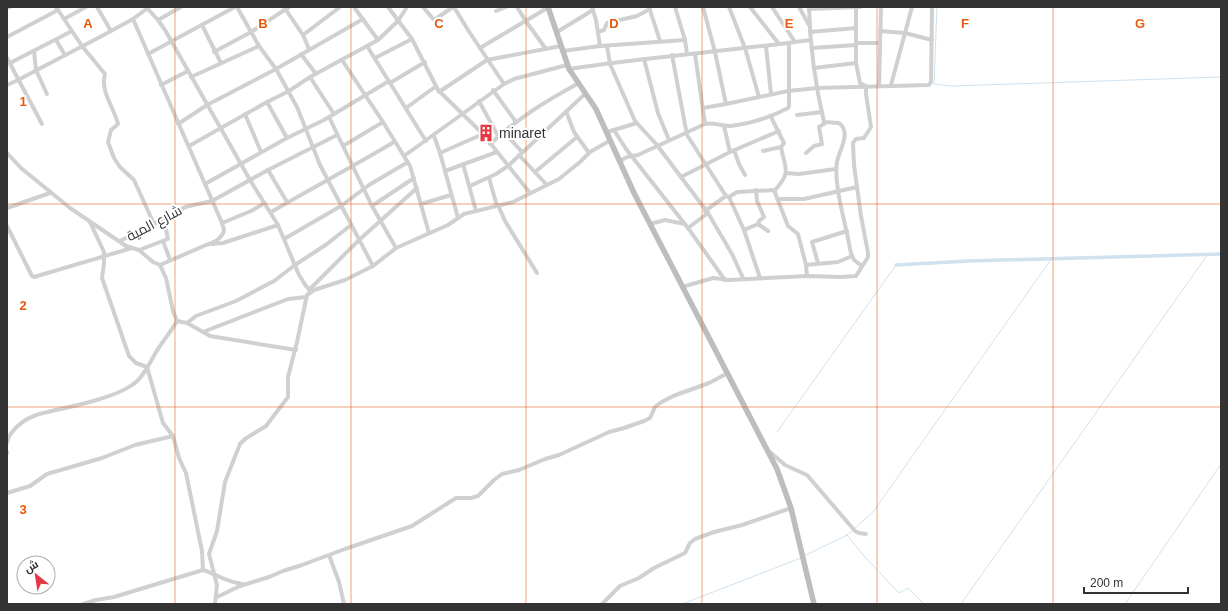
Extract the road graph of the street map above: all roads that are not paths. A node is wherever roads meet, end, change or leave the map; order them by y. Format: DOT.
graph roads {
  1 [pos="10,7"];
  2 [pos="86,7"];
  3 [pos="97,7"];
  4 [pos="148,7"];
  5 [pos="180,7"];
  6 [pos="236,7"];
  7 [pos="340,7"];
  8 [pos="354,7"];
  9 [pos="388,7"];
  10 [pos="407,7"];
  11 [pos="423,7"];
  12 [pos="453,7"];
  13 [pos="506,7"];
  14 [pos="517,7"];
  15 [pos="549,7"];
  16 [pos="675,7"];
  17 [pos="703,7"];
  18 [pos="728,7"];
  19 [pos="750,7"];
  20 [pos="772,7"];
  21 [pos="800,7"];
  22 [pos="860,7"];
  23 [pos="882,7"];
  24 [pos="912,7"];
  25 [pos="932,7"];
  26 [pos="7,8"];
  27 [pos="286,8"];
  28 [pos="593,8"];
  29 [pos="650,8"];
  30 [pos="809,8"];
  31 [pos="845,8"];
  32 [pos="856,8"];
  33 [pos="57,9"];
  34 [pos="496,11"];
  35 [pos="64,19"];
  36 [pos="133,19"];
  37 [pos="362,19"];
  38 [pos="158,20"];
  39 [pos="525,20"];
  40 [pos="398,21"];
  41 [pos="202,25"];
  42 [pos="809,25"];
  43 [pos="856,28"];
  44 [pos="72,31"];
  45 [pos="111,31"];
  46 [pos="880,31"];
  47 [pos="252,32"];
  48 [pos="557,32"];
  49 [pos="598,32"];
  50 [pos="810,32"];
  51 [pos="905,33"];
  52 [pos="303,35"];
  53 [pos="7,37"];
  54 [pos="412,39"];
  55 [pos="56,40"];
  56 [pos="378,40"];
  57 [pos="685,40"];
  58 [pos="811,40"];
  59 [pos="932,40"];
  60 [pos="660,41"];
  61 [pos="171,42"];
  62 [pos="795,42"];
  63 [pos="788,43"];
  64 [pos="880,43"];
  65 [pos="779,44"];
  66 [pos="856,44"];
  67 [pos="82,46"];
  68 [pos="259,46"];
  69 [pos="367,46"];
  70 [pos="600,46"];
  71 [pos="607,46"];
  72 [pos="766,46"];
  73 [pos="480,48"];
  74 [pos="745,48"];
  75 [pos="812,48"];
  76 [pos="309,49"];
  77 [pos="546,49"];
  78 [pos="562,49"];
  79 [pos="34,51"];
  80 [pos="214,52"];
  81 [pos="715,52"];
  82 [pos="148,54"];
  83 [pos="301,54"];
  84 [pos="687,54"];
  85 [pos="695,54"];
  86 [pos="65,55"];
  87 [pos="672,55"];
  88 [pos="7,58"];
  89 [pos="375,58"];
  90 [pos="644,59"];
  91 [pos="342,60"];
  92 [pos="487,60"];
  93 [pos="221,62"];
  94 [pos="425,62"];
  95 [pos="10,63"];
  96 [pos="856,63"];
  97 [pos="610,64"];
  98 [pos="568,67"];
  99 [pos="814,68"];
  100 [pos="276,69"];
  101 [pos="36,70"];
  102 [pos="188,71"];
  103 [pos="316,74"];
  104 [pos="191,77"];
  105 [pos="310,77"];
  106 [pos="19,79"];
  107 [pos="389,82"];
  108 [pos="579,83"];
  109 [pos="504,84"];
  110 [pos="7,85"];
  111 [pos="161,85"];
  112 [pos="890,85"];
  113 [pos="866,86"];
  114 [pos="879,86"];
  115 [pos="435,87"];
  116 [pos="817,88"];
  117 [pos="493,90"];
  118 [pos="788,91"];
  119 [pos="289,92"];
  120 [pos="440,92"];
  121 [pos="586,93"];
  122 [pos="47,94"];
  123 [pos="771,94"];
  124 [pos="365,96"];
  125 [pos="759,97"];
  126 [pos="479,101"];
  127 [pos="267,102"];
  128 [pos="726,104"];
  129 [pos="207,105"];
  130 [pos="406,108"];
  131 [pos="703,108"];
  132 [pos="566,111"];
  133 [pos="822,112"];
  134 [pos="245,114"];
  135 [pos="334,114"];
  136 [pos="462,114"];
  137 [pos="771,116"];
  138 [pos="797,116"];
  139 [pos="329,117"];
  140 [pos="383,122"];
  141 [pos="516,122"];
  142 [pos="637,123"];
  143 [pos="825,123"];
  144 [pos="42,124"];
  145 [pos="178,124"];
  146 [pos="705,124"];
  147 [pos="724,126"];
  148 [pos="220,128"];
  149 [pos="307,129"];
  150 [pos="614,130"];
  151 [pos="779,131"];
  152 [pos="504,132"];
  153 [pos="607,132"];
  154 [pos="686,132"];
  155 [pos="482,134"];
  156 [pos="337,135"];
  157 [pos="434,136"];
  158 [pos="498,136"];
  159 [pos="577,137"];
  160 [pos="287,138"];
  161 [pos="844,138"];
  162 [pos="611,140"];
  163 [pos="669,140"];
  164 [pos="855,140"];
  165 [pos="426,141"];
  166 [pos="394,142"];
  167 [pos="490,144"];
  168 [pos="189,146"];
  169 [pos="343,146"];
  170 [pos="657,146"];
  171 [pos="781,147"];
  172 [pos="314,148"];
  173 [pos="732,151"];
  174 [pos="763,151"];
  175 [pos="7,152"];
  176 [pos="261,152"];
  177 [pos="497,152"];
  178 [pos="440,153"];
  179 [pos="589,153"];
  180 [pos="806,153"];
  181 [pos="520,154"];
  182 [pos="404,156"];
  183 [pos="632,157"];
  184 [pos="620,161"];
  185 [pos="408,162"];
  186 [pos="241,163"];
  187 [pos="463,164"];
  188 [pos="705,164"];
  189 [pos="353,166"];
  190 [pos="508,166"];
  191 [pos="836,169"];
  192 [pos="268,170"];
  193 [pos="445,171"];
  194 [pos="535,172"];
  195 [pos="786,173"];
  196 [pos="745,175"];
  197 [pos="681,177"];
  198 [pos="414,178"];
  199 [pos="489,178"];
  200 [pos="328,179"];
  201 [pos="250,180"];
  202 [pos="205,184"];
  203 [pos="546,184"];
  204 [pos="470,186"];
  205 [pos="364,188"];
  206 [pos="417,188"];
  207 [pos="857,188"];
  208 [pos="756,190"];
  209 [pos="775,190"];
  210 [pos="838,190"];
  211 [pos="50,193"];
  212 [pos="530,193"];
  213 [pos="452,195"];
  214 [pos="728,196"];
  215 [pos="777,199"];
  216 [pos="212,201"];
  217 [pos="287,202"];
  218 [pos="264,203"];
  219 [pos="421,204"];
  220 [pos="341,206"];
  221 [pos="372,206"];
  222 [pos="498,206"];
  223 [pos="7,208"];
  224 [pos="476,211"];
  225 [pos="270,212"];
  226 [pos="706,212"];
  227 [pos="458,218"];
  228 [pos="164,219"];
  229 [pos="89,221"];
  230 [pos="380,221"];
  231 [pos="222,223"];
  232 [pos="154,224"];
  233 [pos="650,224"];
  234 [pos="758,224"];
  235 [pos="278,225"];
  236 [pos="351,225"];
  237 [pos="7,226"];
  238 [pos="686,226"];
  239 [pos="744,230"];
  240 [pos="768,231"];
  241 [pos="846,231"];
  242 [pos="429,233"];
  243 [pos="284,239"];
  244 [pos="359,240"];
  245 [pos="120,241"];
  246 [pos="163,241"];
  247 [pos="212,244"];
  248 [pos="132,248"];
  249 [pos="396,248"];
  250 [pos="139,250"];
  251 [pos="104,255"];
  252 [pos="852,256"];
  253 [pos="170,260"];
  254 [pos="818,263"];
  255 [pos="806,264"];
  256 [pos="160,265"];
  257 [pos="295,266"];
  258 [pos="373,266"];
  259 [pos="862,266"];
  260 [pos="537,273"];
  261 [pos="807,276"];
  262 [pos="743,278"];
  263 [pos="760,278"];
  264 [pos="725,280"];
  265 [pos="682,287"];
  266 [pos="310,291"];
  267 [pos="306,297"];
  268 [pos="177,321"];
  269 [pos="187,323"];
  270 [pos="203,332"];
  271 [pos="296,350"];
  272 [pos="146,367"];
  273 [pos="728,373"];
  274 [pos="173,436"];
  275 [pos="7,443"];
  276 [pos="769,452"];
  277 [pos="7,493"];
  278 [pos="791,508"];
  279 [pos="866,534"];
  280 [pos="329,555"];
  281 [pos="203,570"];
  282 [pos="213,573"];
  283 [pos="246,584"];
  284 [pos="217,597"];
  285 [pos="83,604"];
  286 [pos="215,604"];
  287 [pos="344,604"];
  288 [pos="602,604"];
  289 [pos="814,604"];
  1 -- 26 [label="street"];
  2 -- 35 [label="street"];
  3 -- 45 [label="street"];
  4 -- 36 [label="street"];
  4 -- 38 [label="street"];
  5 -- 38 [label="street"];
  6 -- 41 [label="street"];
  6 -- 47 [label="street"];
  7 -- 52 [label="street"];
  8 -- 37 [label="street"];
  9 -- 40 [label="street"];
  10 -- 40 [label="street"];
  11 -- 12 [label="street"];
  12 -- 73 [label="street"];
  13 -- 34 [label="street"];
  14 -- 39 [label="street"];
  15 -- 39 [label="street"];
  15 -- 48 [label="street"];
  16 -- 57 [label="street"];
  17 -- 81 [label="street"];
  18 -- 74 [label="street"];
  19 -- 65 [label="street"];
  20 -- 62 [label="street"];
  21 -- 42 [label="street"];
  22 -- 32 [label="street"];
  23 -- 46 [label="street"];
  24 -- 51 [label="street"];
  25 -- 59 [label="street"];
  27 -- 47 [label="street"];
  27 -- 52 [label="street"];
  28 -- 48 [label="street"];
  28 -- 49 [label="street"];
  29 -- 49 [label="street"];
  29 -- 60 [label="street"];
  30 -- 31 [label="street"];
  30 -- 42 [label="street"];
  31 -- 32 [label="street"];
  32 -- 43 [label="street"];
  33 -- 35 [label="street"];
  33 -- 53 [label="street"];
  35 -- 44 [label="street"];
  36 -- 45 [label="street"];
  36 -- 82 [label="street"];
  37 -- 56 [label="street"];
  37 -- 76 [label="street"];
  38 -- 61 [label="street"];
  39 -- 73 [label="street"];
  39 -- 77 [label="street"];
  40 -- 54 [label="street"];
  40 -- 56 [label="street"];
  41 -- 61 [label="street"];
  41 -- 80 [label="street"];
  42 -- 50 [label="street"];
  43 -- 50 [label="street"];
  43 -- 66 [label="street"];
  44 -- 55 [label="street"];
  44 -- 67 [label="street"];
  45 -- 67 [label="street"];
  46 -- 51 [label="street"];
  46 -- 64 [label="street"];
  47 -- 68 [label="street"];
  47 -- 80 [label="street"];
  48 -- 78 [label="street"];
  49 -- 70 [label="street"];
  50 -- 58 [label="street"];
  51 -- 59 [label="street"];
  51 -- 112 [label="street"];
  52 -- 76 [label="street"];
  54 -- 89 [label="street"];
  54 -- 94 [label="street"];
  55 -- 79 [label="street"];
  55 -- 86 [label="street"];
  56 -- 69 [label="street"];
  57 -- 60 [label="street"];
  57 -- 84 [label="street"];
  58 -- 62 [label="street"];
  58 -- 75 [label="street"];
  59 -- 112 [label="street"];
  60 -- 71 [label="street"];
  61 -- 82 [label="street"];
  61 -- 102 [label="street"];
  62 -- 63 [label="street"];
  63 -- 65 [label="street"];
  63 -- 118 [label="street"];
  64 -- 66 [label="street"];
  64 -- 114 [label="street"];
  65 -- 72 [label="street"];
  66 -- 75 [label="street"];
  66 -- 96 [label="street"];
  67 -- 86 [label="street"];
  67 -- 232 [label="street"];
  68 -- 93 [label="street"];
  68 -- 100 [label="street"];
  69 -- 89 [label="street"];
  69 -- 91 [label="street"];
  70 -- 71 [label="street"];
  70 -- 78 [label="street"];
  71 -- 97 [label="street"];
  72 -- 74 [label="street"];
  72 -- 123 [label="street"];
  73 -- 92 [label="street"];
  74 -- 81 [label="street"];
  74 -- 125 [label="street"];
  75 -- 99 [label="street"];
  76 -- 83 [label="street"];
  77 -- 78 [label="street"];
  77 -- 92 [label="street"];
  78 -- 98 [label="street"];
  79 -- 95 [label="street"];
  79 -- 101 [label="street"];
  80 -- 93 [label="street"];
  81 -- 85 [label="street"];
  81 -- 128 [label="street"];
  82 -- 111 [label="street"];
  83 -- 100 [label="street"];
  83 -- 103 [label="street"];
  84 -- 85 [label="street"];
  84 -- 87 [label="street"];
  85 -- 131 [label="street"];
  86 -- 101 [label="street"];
  87 -- 90 [label="street"];
  87 -- 154 [label="street"];
  88 -- 95 [label="street"];
  89 -- 107 [label="street"];
  90 -- 97 [label="street"];
  90 -- 163 [label="street"];
  91 -- 103 [label="street"];
  91 -- 124 [label="street"];
  92 -- 109 [label="street"];
  92 -- 120 [label="street"];
  93 -- 104 [label="street"];
  94 -- 107 [label="street"];
  94 -- 115 [label="street"];
  95 -- 106 [label="street"];
  96 -- 99 [label="street"];
  96 -- 113 [label="street"];
  97 -- 98 [label="street"];
  97 -- 142 [label="street"];
  98 -- 108 [label="street"];
  98 -- 109 [label="street"];
  99 -- 116 [label="street"];
  100 -- 119 [label="street"];
  100 -- 129 [label="street"];
  101 -- 106 [label="street"];
  101 -- 122 [label="street"];
  102 -- 104 [label="street"];
  102 -- 111 [label="street"];
  103 -- 105 [label="street"];
  104 -- 129 [label="street"];
  105 -- 119 [label="street"];
  105 -- 135 [label="street"];
  106 -- 110 [label="street"];
  106 -- 144 [label="street"];
  107 -- 124 [label="street"];
  107 -- 130 [label="street"];
  108 -- 121 [label="street"];
  108 -- 141 [label="street"];
  109 -- 117 [label="street"];
  111 -- 145 [label="street"];
  112 -- 114 [label="street"];
  113 -- 114 [label="street"];
  113 -- 116 [label="street"];
  113 -- 164 [label="street"];
  115 -- 120 [label="street"];
  115 -- 130 [label="street"];
  116 -- 118 [label="street"];
  116 -- 133 [label="street"];
  117 -- 126 [label="street"];
  117 -- 141 [label="street"];
  118 -- 123 [label="street"];
  118 -- 137 [label="street"];
  119 -- 127 [label="street"];
  119 -- 149 [label="street"];
  120 -- 136 [label="street"];
  121 -- 132 [label="street"];
  121 -- 153 [label="street"];
  123 -- 125 [label="street"];
  124 -- 135 [label="street"];
  124 -- 140 [label="street"];
  125 -- 128 [label="street"];
  126 -- 136 [label="street"];
  126 -- 158 [label="street"];
  127 -- 134 [label="street"];
  127 -- 160 [label="street"];
  128 -- 131 [label="street"];
  129 -- 145 [label="street"];
  129 -- 148 [label="street"];
  130 -- 165 [label="street"];
  131 -- 146 [label="street"];
  132 -- 159 [label="street"];
  132 -- 181 [label="street"];
  133 -- 138 [label="street"];
  133 -- 143 [label="street"];
  134 -- 148 [label="street"];
  134 -- 176 [label="street"];
  135 -- 139 [label="street"];
  136 -- 155 [label="street"];
  136 -- 157 [label="street"];
  137 -- 147 [label="street"];
  137 -- 151 [label="street"];
  139 -- 149 [label="street"];
  139 -- 156 [label="street"];
  140 -- 166 [label="street"];
  140 -- 169 [label="street"];
  141 -- 152 [label="street"];
  142 -- 150 [label="street"];
  142 -- 170 [label="street"];
  143 -- 161 [label="street"];
  143 -- 180 [label="street"];
  145 -- 168 [label="street"];
  146 -- 147 [label="street"];
  146 -- 154 [label="street"];
  147 -- 173 [label="street"];
  148 -- 168 [label="street"];
  148 -- 186 [label="street"];
  149 -- 160 [label="street"];
  149 -- 172 [label="street"];
  150 -- 153 [label="street"];
  150 -- 183 [label="street"];
  151 -- 171 [label="street"];
  151 -- 173 [label="street"];
  152 -- 158 [label="street"];
  152 -- 181 [label="street"];
  153 -- 162 [label="street"];
  154 -- 163 [label="street"];
  154 -- 188 [label="street"];
  155 -- 167 [label="street"];
  155 -- 178 [label="street"];
  156 -- 169 [label="street"];
  156 -- 172 [label="street, شارع المية"];
  157 -- 165 [label="street"];
  157 -- 178 [label="street"];
  158 -- 167 [label="street"];
  159 -- 179 [label="street"];
  159 -- 194 [label="street"];
  160 -- 176 [label="street"];
  161 -- 164 [label="street"];
  161 -- 191 [label="street"];
  162 -- 179 [label="street"];
  162 -- 184 [label="street"];
  163 -- 170 [label="street"];
  164 -- 207 [label="street"];
  165 -- 182 [label="street"];
  166 -- 182 [label="street"];
  166 -- 189 [label="street"];
  167 -- 177 [label="street"];
  168 -- 202 [label="street"];
  169 -- 189 [label="street"];
  170 -- 183 [label="street"];
  170 -- 197 [label="street"];
  171 -- 174 [label="street"];
  171 -- 195 [label="street"];
  172 -- 192 [label="street, شارع المية"];
  172 -- 200 [label="street"];
  173 -- 188 [label="street"];
  173 -- 196 [label="street"];
  175 -- 211 [label="street"];
  176 -- 186 [label="street"];
  177 -- 187 [label="street"];
  177 -- 190 [label="street"];
  178 -- 193 [label="street"];
  179 -- 203 [label="street"];
  181 -- 190 [label="street"];
  181 -- 194 [label="street"];
  182 -- 185 [label="street"];
  183 -- 184 [label="street"];
  183 -- 238 [label="street"];
  184 -- 233 [label="street"];
  185 -- 198 [label="street"];
  185 -- 205 [label="street"];
  186 -- 201 [label="street"];
  186 -- 202 [label="street"];
  187 -- 193 [label="street"];
  187 -- 204 [label="street"];
  188 -- 197 [label="street"];
  188 -- 214 [label="street"];
  189 -- 200 [label="street"];
  189 -- 205 [label="street"];
  190 -- 199 [label="street"];
  190 -- 212 [label="street"];
  191 -- 195 [label="street"];
  191 -- 210 [label="street"];
  192 -- 201 [label="street, شارع المية"];
  192 -- 217 [label="street"];
  193 -- 213 [label="street"];
  194 -- 203 [label="street"];
  195 -- 209 [label="street"];
  197 -- 226 [label="street"];
  198 -- 206 [label="street"];
  198 -- 221 [label="street"];
  199 -- 204 [label="street"];
  199 -- 222 [label="street"];
  200 -- 217 [label="street"];
  200 -- 220 [label="street"];
  201 -- 216 [label="street, شارع المية"];
  201 -- 218 [label="street"];
  202 -- 216 [label="street"];
  203 -- 212 [label="street"];
  204 -- 224 [label="street"];
  205 -- 220 [label="street"];
  205 -- 221 [label="street"];
  206 -- 219 [label="street"];
  206 -- 230 [label="street"];
  207 -- 210 [label="street"];
  207 -- 259 [label="street"];
  208 -- 209 [label="street"];
  208 -- 214 [label="street"];
  208 -- 234 [label="street"];
  209 -- 215 [label="street"];
  210 -- 215 [label="street"];
  210 -- 241 [label="street"];
  211 -- 223 [label="street"];
  211 -- 229 [label="street"];
  212 -- 222 [label="street"];
  213 -- 219 [label="street"];
  213 -- 227 [label="street"];
  214 -- 226 [label="street"];
  214 -- 239 [label="street"];
  215 -- 255 [label="street"];
  216 -- 228 [label="street, شارع المية"];
  216 -- 231 [label="street"];
  217 -- 225 [label="street"];
  218 -- 225 [label="street"];
  218 -- 231 [label="street"];
  219 -- 242 [label="street"];
  220 -- 236 [label="street"];
  220 -- 243 [label="street"];
  221 -- 230 [label="street"];
  222 -- 224 [label="street"];
  222 -- 260 [label="street"];
  224 -- 227 [label="street"];
  225 -- 235 [label="street"];
  226 -- 238 [label="street"];
  226 -- 262 [label="street"];
  227 -- 242 [label="street"];
  228 -- 232 [label="street, شارع المية"];
  228 -- 246 [label="street"];
  229 -- 245 [label="street"];
  229 -- 251 [label="street"];
  230 -- 244 [label="street"];
  230 -- 249 [label="street"];
  231 -- 247 [label="street"];
  232 -- 245 [label="street, شارع المية"];
  233 -- 238 [label="street"];
  233 -- 265 [label="street"];
  234 -- 239 [label="street"];
  234 -- 240 [label="street"];
  235 -- 243 [label="street"];
  235 -- 247 [label="street"];
  236 -- 244 [label="street"];
  236 -- 257 [label="street"];
  237 -- 251 [label="street"];
  238 -- 264 [label="street"];
  239 -- 263 [label="street"];
  241 -- 252 [label="street"];
  241 -- 254 [label="street"];
  242 -- 249 [label="street"];
  243 -- 257 [label="street"];
  244 -- 258 [label="street"];
  244 -- 266 [label="street"];
  245 -- 248 [label="street"];
  246 -- 250 [label="street"];
  246 -- 253 [label="street"];
  247 -- 253 [label="street"];
  248 -- 250 [label="street"];
  248 -- 251 [label="street"];
  249 -- 258 [label="street"];
  250 -- 256 [label="street"];
  251 -- 272 [label="street"];
  252 -- 254 [label="street"];
  252 -- 259 [label="street"];
  253 -- 256 [label="street"];
  254 -- 255 [label="street"];
  255 -- 261 [label="street"];
  256 -- 268 [label="street"];
  257 -- 266 [label="street"];
  257 -- 269 [label="street"];
  258 -- 266 [label="street"];
  259 -- 261 [label="street"];
  261 -- 263 [label="street"];
  262 -- 263 [label="street"];
  262 -- 264 [label="street"];
  264 -- 265 [label="street"];
  265 -- 273 [label="street"];
  266 -- 267 [label="street"];
  267 -- 270 [label="street"];
  267 -- 271 [label="street"];
  268 -- 269 [label="street"];
  268 -- 272 [label="street"];
  269 -- 270 [label="street"];
  270 -- 271 [label="street"];
  271 -- 282 [label="street"];
  272 -- 274 [label="street"];
  272 -- 275 [label="street"];
  273 -- 276 [label="street"];
  273 -- 280 [label="street"];
  274 -- 277 [label="street"];
  274 -- 281 [label="street"];
  276 -- 278 [label="street"];
  276 -- 279 [label="street"];
  278 -- 288 [label="street"];
  278 -- 289 [label="street"];
  280 -- 283 [label="street"];
  280 -- 287 [label="street"];
  281 -- 282 [label="street"];
  281 -- 285 [label="street"];
  282 -- 283 [label="street"];
  282 -- 284 [label="street"];
  283 -- 284 [label="street"];
  284 -- 286 [label="street"];
}
